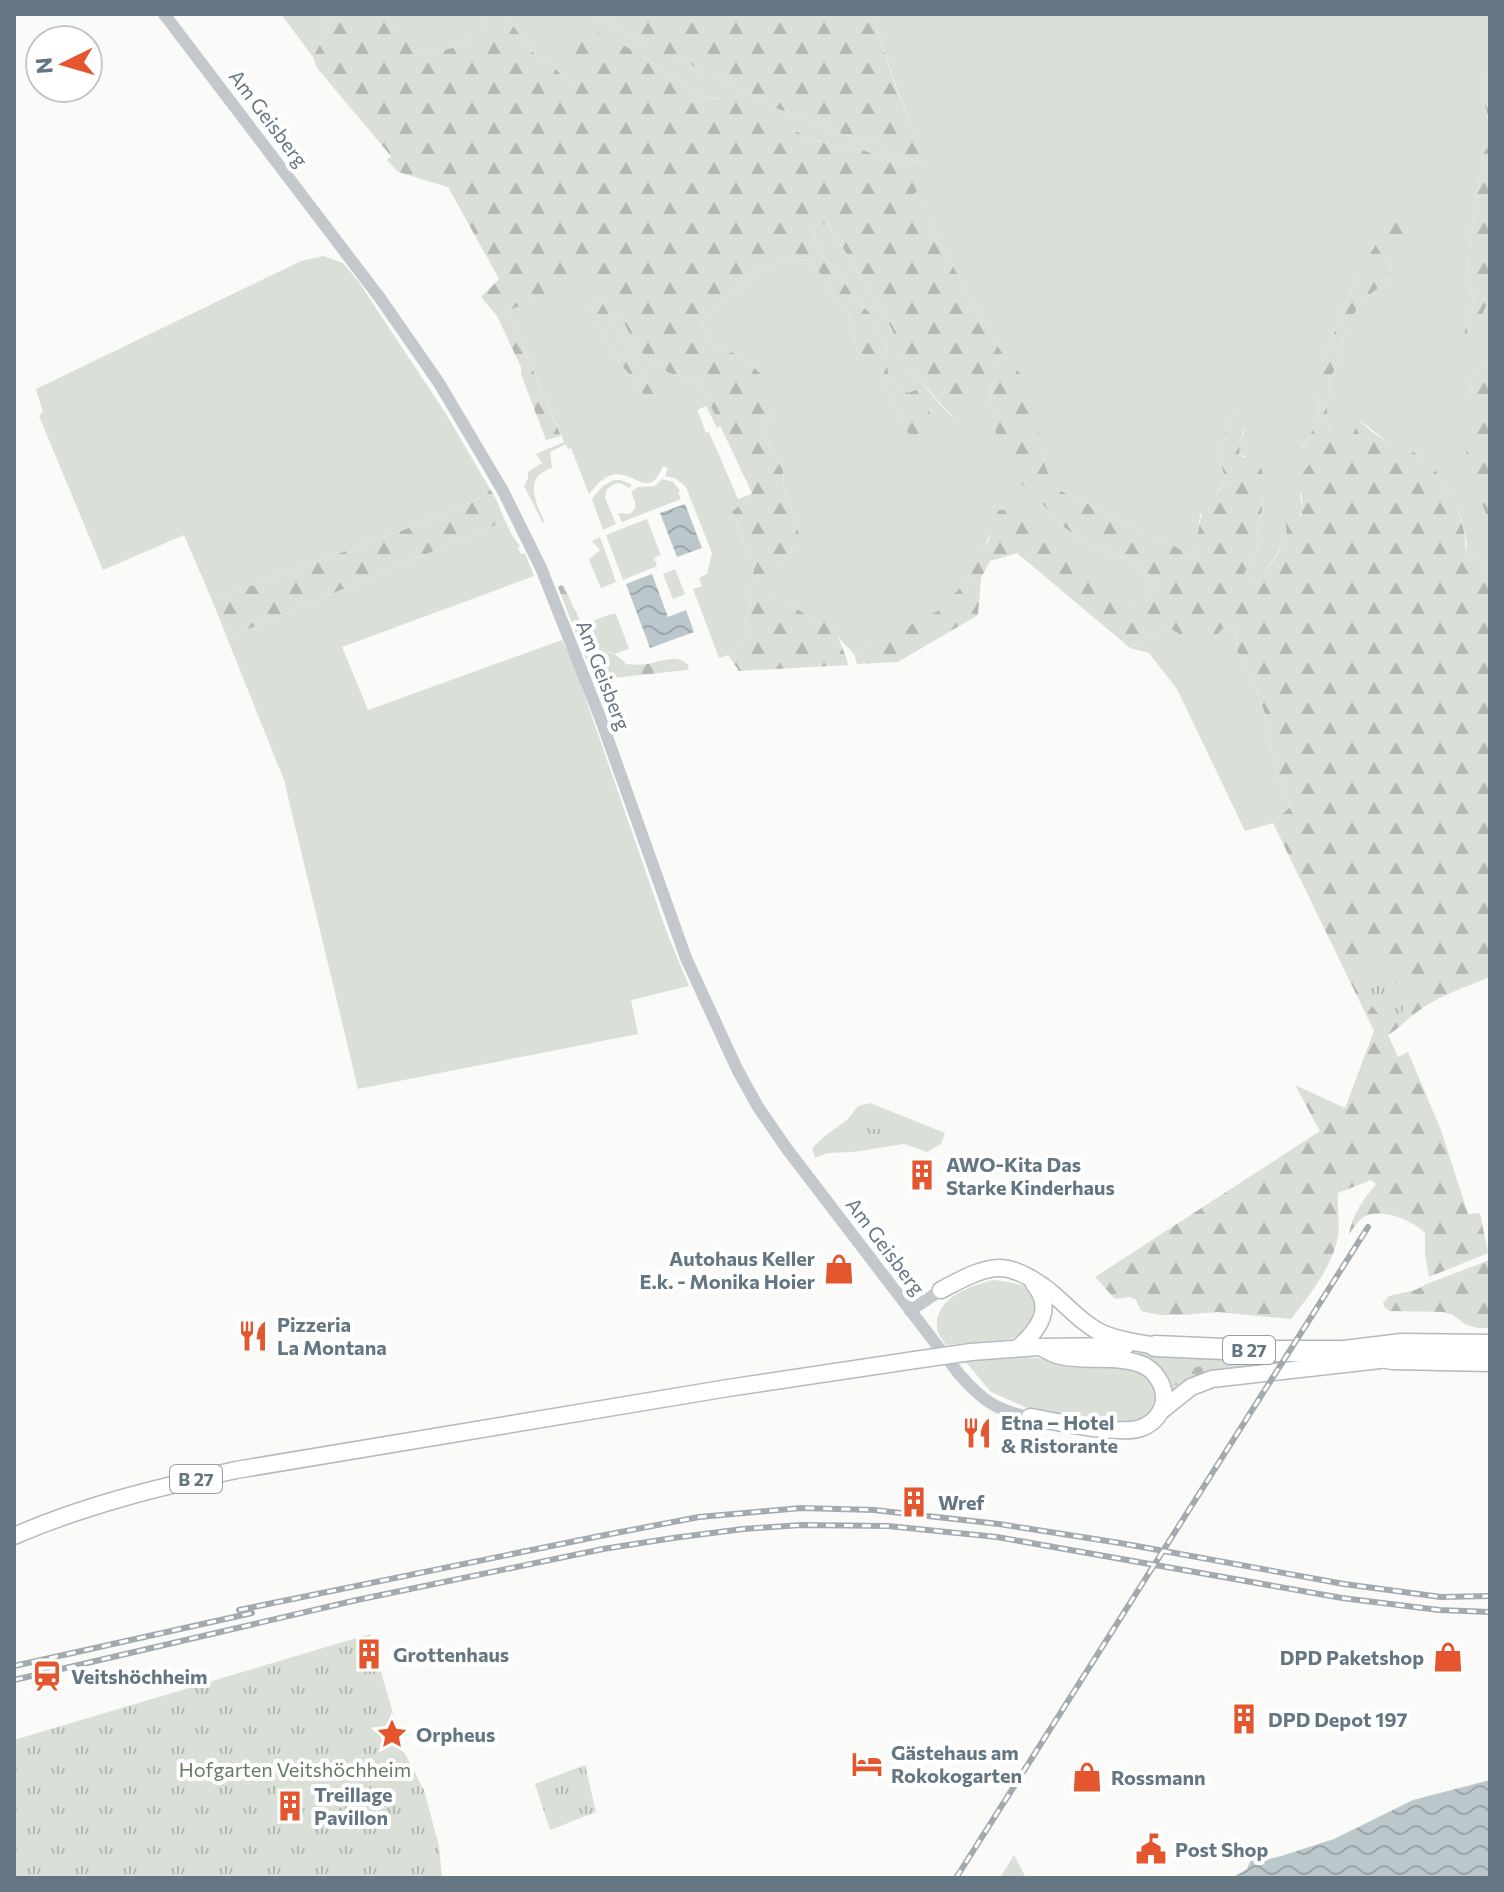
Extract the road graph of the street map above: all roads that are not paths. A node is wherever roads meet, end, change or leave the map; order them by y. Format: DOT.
graph roads {
  1 [pos="164,14"];
  2 [pos="1030,1280"];
  3 [pos="941,1290"];
  4 [pos="910,1311"];
  5 [pos="1490,1345"];
  6 [pos="1155,1346"];
  7 [pos="1039,1347"];
  8 [pos="1018,1348"];
  9 [pos="1344,1351"];
  10 [pos="1393,1359"];
  11 [pos="1490,1361"];
  12 [pos="1161,1411"];
  13 [pos="1030,1417"];
  14 [pos="14,1536"];
  1 -- 4 [label="street, Am Geisberg"];
  2 -- 3 [label="main road"];
  2 -- 6 [label="main road"];
  2 -- 8 [label="main road"];
  3 -- 4 [label="street"];
  4 -- 13 [label="street, Am Geisberg"];
  5 -- 9 [label="highway, B 27"];
  6 -- 7 [label="main road, B 27"];
  6 -- 9 [label="highway, B 27"];
  7 -- 8 [label="main road, B 27"];
  7 -- 12 [label="main road"];
  8 -- 14 [label="main road, B 27, bridge"];
  9 -- 10 [label="highway, B 27"];
  10 -- 11 [label="highway, B 27"];
  10 -- 12 [label="main road"];
  12 -- 13 [label="main road"];
}
